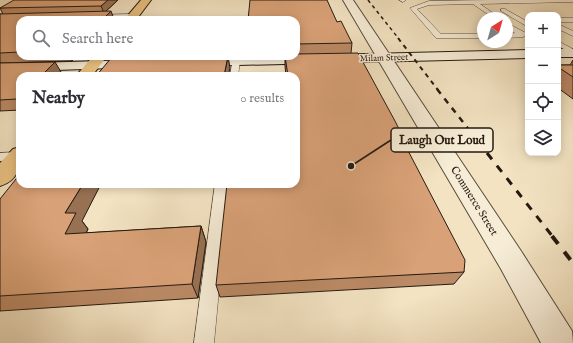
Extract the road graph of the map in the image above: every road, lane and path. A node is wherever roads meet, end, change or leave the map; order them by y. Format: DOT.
graph roads {
  1 [pos="146,0"];
  2 [pos="348,0"];
  3 [pos="573,0"];
  4 [pos="474,2"];
  5 [pos="519,10"];
  6 [pos="488,12"];
  7 [pos="133,16"];
  8 [pos="561,20"];
  9 [pos="573,20"];
  10 [pos="525,23"];
  11 [pos="513,28"];
  12 [pos="561,28"];
  13 [pos="573,34"];
  14 [pos="477,36"];
  15 [pos="513,36"];
  16 [pos="561,45"];
  17 [pos="573,52"];
  18 [pos="561,53"];
  19 [pos="525,54"];
  20 [pos="385,58"];
  21 [pos="286,60"];
  22 [pos="300,60"];
  23 [pos="236,61"];
  24 [pos="189,63"];
  25 [pos="150,64"];
  26 [pos="92,66"];
  27 [pos="0,68"];
  28 [pos="235,72"];
  29 [pos="13,156"];
  30 [pos="0,178"];
  31 [pos="222,188"];
  32 [pos="204,343"];
  33 [pos="560,343"];
  1 -- 7 [label="main road"];
  2 -- 20 [label="street, Commerce Street"];
  3 -- 4 [label="lane"];
  4 -- 6 [label="lane"];
  4 -- 14 [label="lane"];
  5 -- 10 [label="lane"];
  8 -- 9 [label="lane"];
  11 -- 15 [label="lane"];
  12 -- 13 [label="lane"];
  16 -- 17 [label="lane"];
  17 -- 18 [label="street"];
  19 -- 20 [label="street, Milam Street"];
  20 -- 22 [label="street, Milam Street"];
  20 -- 33 [label="street, Commerce Street"];
  21 -- 23 [label="street, Milam Street"];
  23 -- 24 [label="street, Milam Street"];
  23 -- 28 [label="lane"];
  25 -- 26 [label="street"];
  26 -- 27 [label="street"];
  29 -- 30 [label="main road"];
  31 -- 32 [label="lane"];
}
